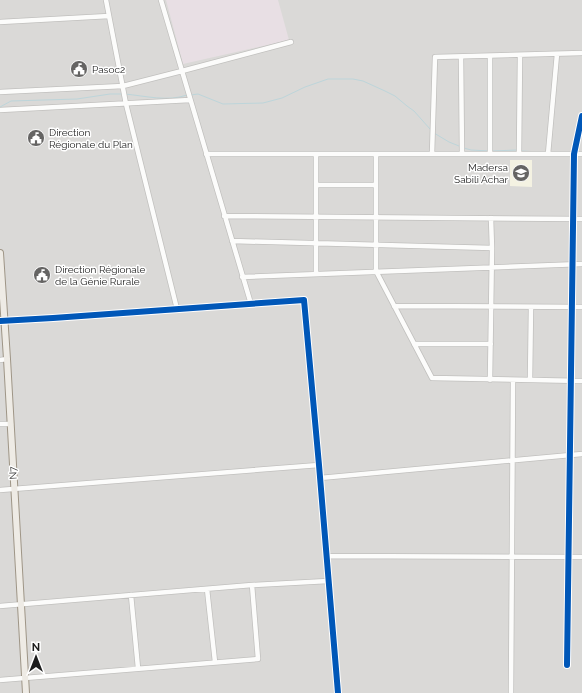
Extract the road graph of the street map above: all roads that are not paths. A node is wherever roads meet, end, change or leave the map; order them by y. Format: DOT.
graph roads {
  1 [pos="106,0"];
  2 [pos="161,0"];
  3 [pos="109,16"];
  4 [pos="0,22"];
  5 [pos="291,42"];
  6 [pos="582,53"];
  7 [pos="557,54"];
  8 [pos="520,55"];
  9 [pos="490,56"];
  10 [pos="461,57"];
  11 [pos="182,71"];
  12 [pos="123,86"];
  13 [pos="0,92"];
  14 [pos="190,100"];
  15 [pos="126,104"];
  16 [pos="0,110"];
  17 [pos="582,116"];
  18 [pos="206,154"];
  19 [pos="316,154"];
  20 [pos="376,154"];
  21 [pos="432,154"];
  22 [pos="462,154"];
  23 [pos="490,154"];
  24 [pos="520,154"];
  25 [pos="548,154"];
  26 [pos="574,154"];
  27 [pos="582,154"];
  28 [pos="316,185"];
  29 [pos="375,185"];
  30 [pos="224,216"];
  31 [pos="316,217"];
  32 [pos="376,217"];
  33 [pos="491,218"];
  34 [pos="573,219"];
  35 [pos="582,219"];
  36 [pos="232,241"];
  37 [pos="316,243"];
  38 [pos="376,245"];
  39 [pos="492,248"];
  40 [pos="0,253"];
  41 [pos="573,264"];
  42 [pos="582,264"];
  43 [pos="492,267"];
  44 [pos="376,271"];
  45 [pos="316,274"];
  46 [pos="242,277"];
  47 [pos="251,304"];
  48 [pos="394,306"];
  49 [pos="491,307"];
  50 [pos="531,307"];
  51 [pos="572,307"];
  52 [pos="582,307"];
  53 [pos="178,309"];
  54 [pos="2,321"];
  55 [pos="414,344"];
  56 [pos="491,344"];
  57 [pos="7,359"];
  58 [pos="0,360"];
  59 [pos="490,380"];
  60 [pos="513,380"];
  61 [pos="530,380"];
  62 [pos="571,381"];
  63 [pos="582,381"];
  64 [pos="0,424"];
  65 [pos="11,424"];
  66 [pos="582,454"];
  67 [pos="570,456"];
  68 [pos="512,461"];
  69 [pos="319,465"];
  70 [pos="320,478"];
  71 [pos="14,489"];
  72 [pos="0,490"];
  73 [pos="326,556"];
  74 [pos="512,557"];
  75 [pos="569,557"];
  76 [pos="582,557"];
  77 [pos="328,581"];
  78 [pos="252,585"];
  79 [pos="207,589"];
  80 [pos="131,595"];
  81 [pos="21,604"];
  82 [pos="0,606"];
  83 [pos="215,662"];
  84 [pos="567,665"];
  85 [pos="138,668"];
  86 [pos="25,678"];
  87 [pos="0,680"];
  88 [pos="26,693"];
  89 [pos="338,693"];
  90 [pos="511,693"];
  1 -- 3 [label="street"];
  2 -- 11 [label="street"];
  3 -- 4 [label="street"];
  3 -- 12 [label="street"];
  5 -- 11 [label="street"];
  6 -- 7 [label="street"];
  7 -- 8 [label="street"];
  7 -- 25 [label="street"];
  8 -- 9 [label="street"];
  8 -- 24 [label="street"];
  9 -- 10 [label="street"];
  9 -- 23 [label="street"];
  10 -- 21 [label="street"];
  10 -- 22 [label="street"];
  11 -- 12 [label="street"];
  11 -- 14 [label="street"];
  12 -- 13 [label="street"];
  12 -- 15 [label="street"];
  14 -- 15 [label="street"];
  14 -- 18 [label="street"];
  15 -- 16 [label="street"];
  15 -- 53 [label="street"];
  17 -- 26 [label="street"];
  18 -- 19 [label="street"];
  18 -- 30 [label="street"];
  19 -- 20 [label="street"];
  19 -- 28 [label="street"];
  20 -- 21 [label="street"];
  20 -- 29 [label="street"];
  21 -- 22 [label="street"];
  22 -- 23 [label="street"];
  23 -- 24 [label="street"];
  24 -- 25 [label="street"];
  25 -- 26 [label="street"];
  26 -- 27 [label="street"];
  26 -- 34 [label="street"];
  28 -- 29 [label="street"];
  28 -- 31 [label="street"];
  29 -- 32 [label="street"];
  30 -- 31 [label="street"];
  30 -- 36 [label="street"];
  31 -- 32 [label="street"];
  31 -- 37 [label="street"];
  32 -- 33 [label="street"];
  32 -- 38 [label="street"];
  33 -- 34 [label="street"];
  33 -- 39 [label="street"];
  34 -- 35 [label="street"];
  34 -- 41 [label="street"];
  36 -- 37 [label="street"];
  36 -- 46 [label="street"];
  37 -- 38 [label="street"];
  37 -- 45 [label="street"];
  38 -- 39 [label="street"];
  38 -- 44 [label="street"];
  39 -- 43 [label="street"];
  40 -- 54 [label="main road, N7"];
  41 -- 42 [label="street"];
  41 -- 43 [label="street"];
  41 -- 51 [label="street"];
  43 -- 44 [label="street"];
  43 -- 49 [label="street"];
  44 -- 45 [label="street"];
  44 -- 48 [label="street"];
  45 -- 46 [label="street"];
  46 -- 47 [label="street"];
  47 -- 53 [label="street"];
  47 -- 69 [label="street"];
  48 -- 49 [label="street"];
  48 -- 55 [label="street"];
  49 -- 50 [label="street"];
  49 -- 56 [label="street"];
  50 -- 51 [label="street"];
  50 -- 61 [label="street"];
  51 -- 52 [label="street"];
  51 -- 62 [label="street"];
  53 -- 54 [label="street"];
  54 -- 57 [label="main road, N7"];
  55 -- 56 [label="street"];
  55 -- 59 [label="street"];
  56 -- 59 [label="street"];
  57 -- 58 [label="street"];
  57 -- 65 [label="main road, N7"];
  59 -- 60 [label="street"];
  60 -- 61 [label="street"];
  60 -- 68 [label="street"];
  61 -- 62 [label="street"];
  62 -- 63 [label="street"];
  62 -- 67 [label="street"];
  64 -- 65 [label="street"];
  65 -- 71 [label="main road, N7"];
  66 -- 67 [label="street"];
  67 -- 68 [label="street"];
  67 -- 75 [label="street"];
  68 -- 70 [label="street"];
  68 -- 74 [label="street"];
  69 -- 70 [label="street"];
  69 -- 71 [label="street"];
  70 -- 73 [label="street"];
  71 -- 72 [label="street"];
  71 -- 81 [label="main road, N7"];
  73 -- 74 [label="street"];
  73 -- 77 [label="street"];
  74 -- 75 [label="street"];
  74 -- 90 [label="street"];
  75 -- 76 [label="street"];
  75 -- 84 [label="street"];
  77 -- 78 [label="street"];
  77 -- 89 [label="street"];
  78 -- 79 [label="street"];
  78 -- 83 [label="street"];
  79 -- 80 [label="street"];
  79 -- 83 [label="street"];
  80 -- 81 [label="street"];
  80 -- 85 [label="street"];
  81 -- 82 [label="street"];
  81 -- 86 [label="main road, N7"];
  83 -- 85 [label="street"];
  85 -- 86 [label="street"];
  86 -- 87 [label="street"];
  86 -- 88 [label="main road, N7"];
}
